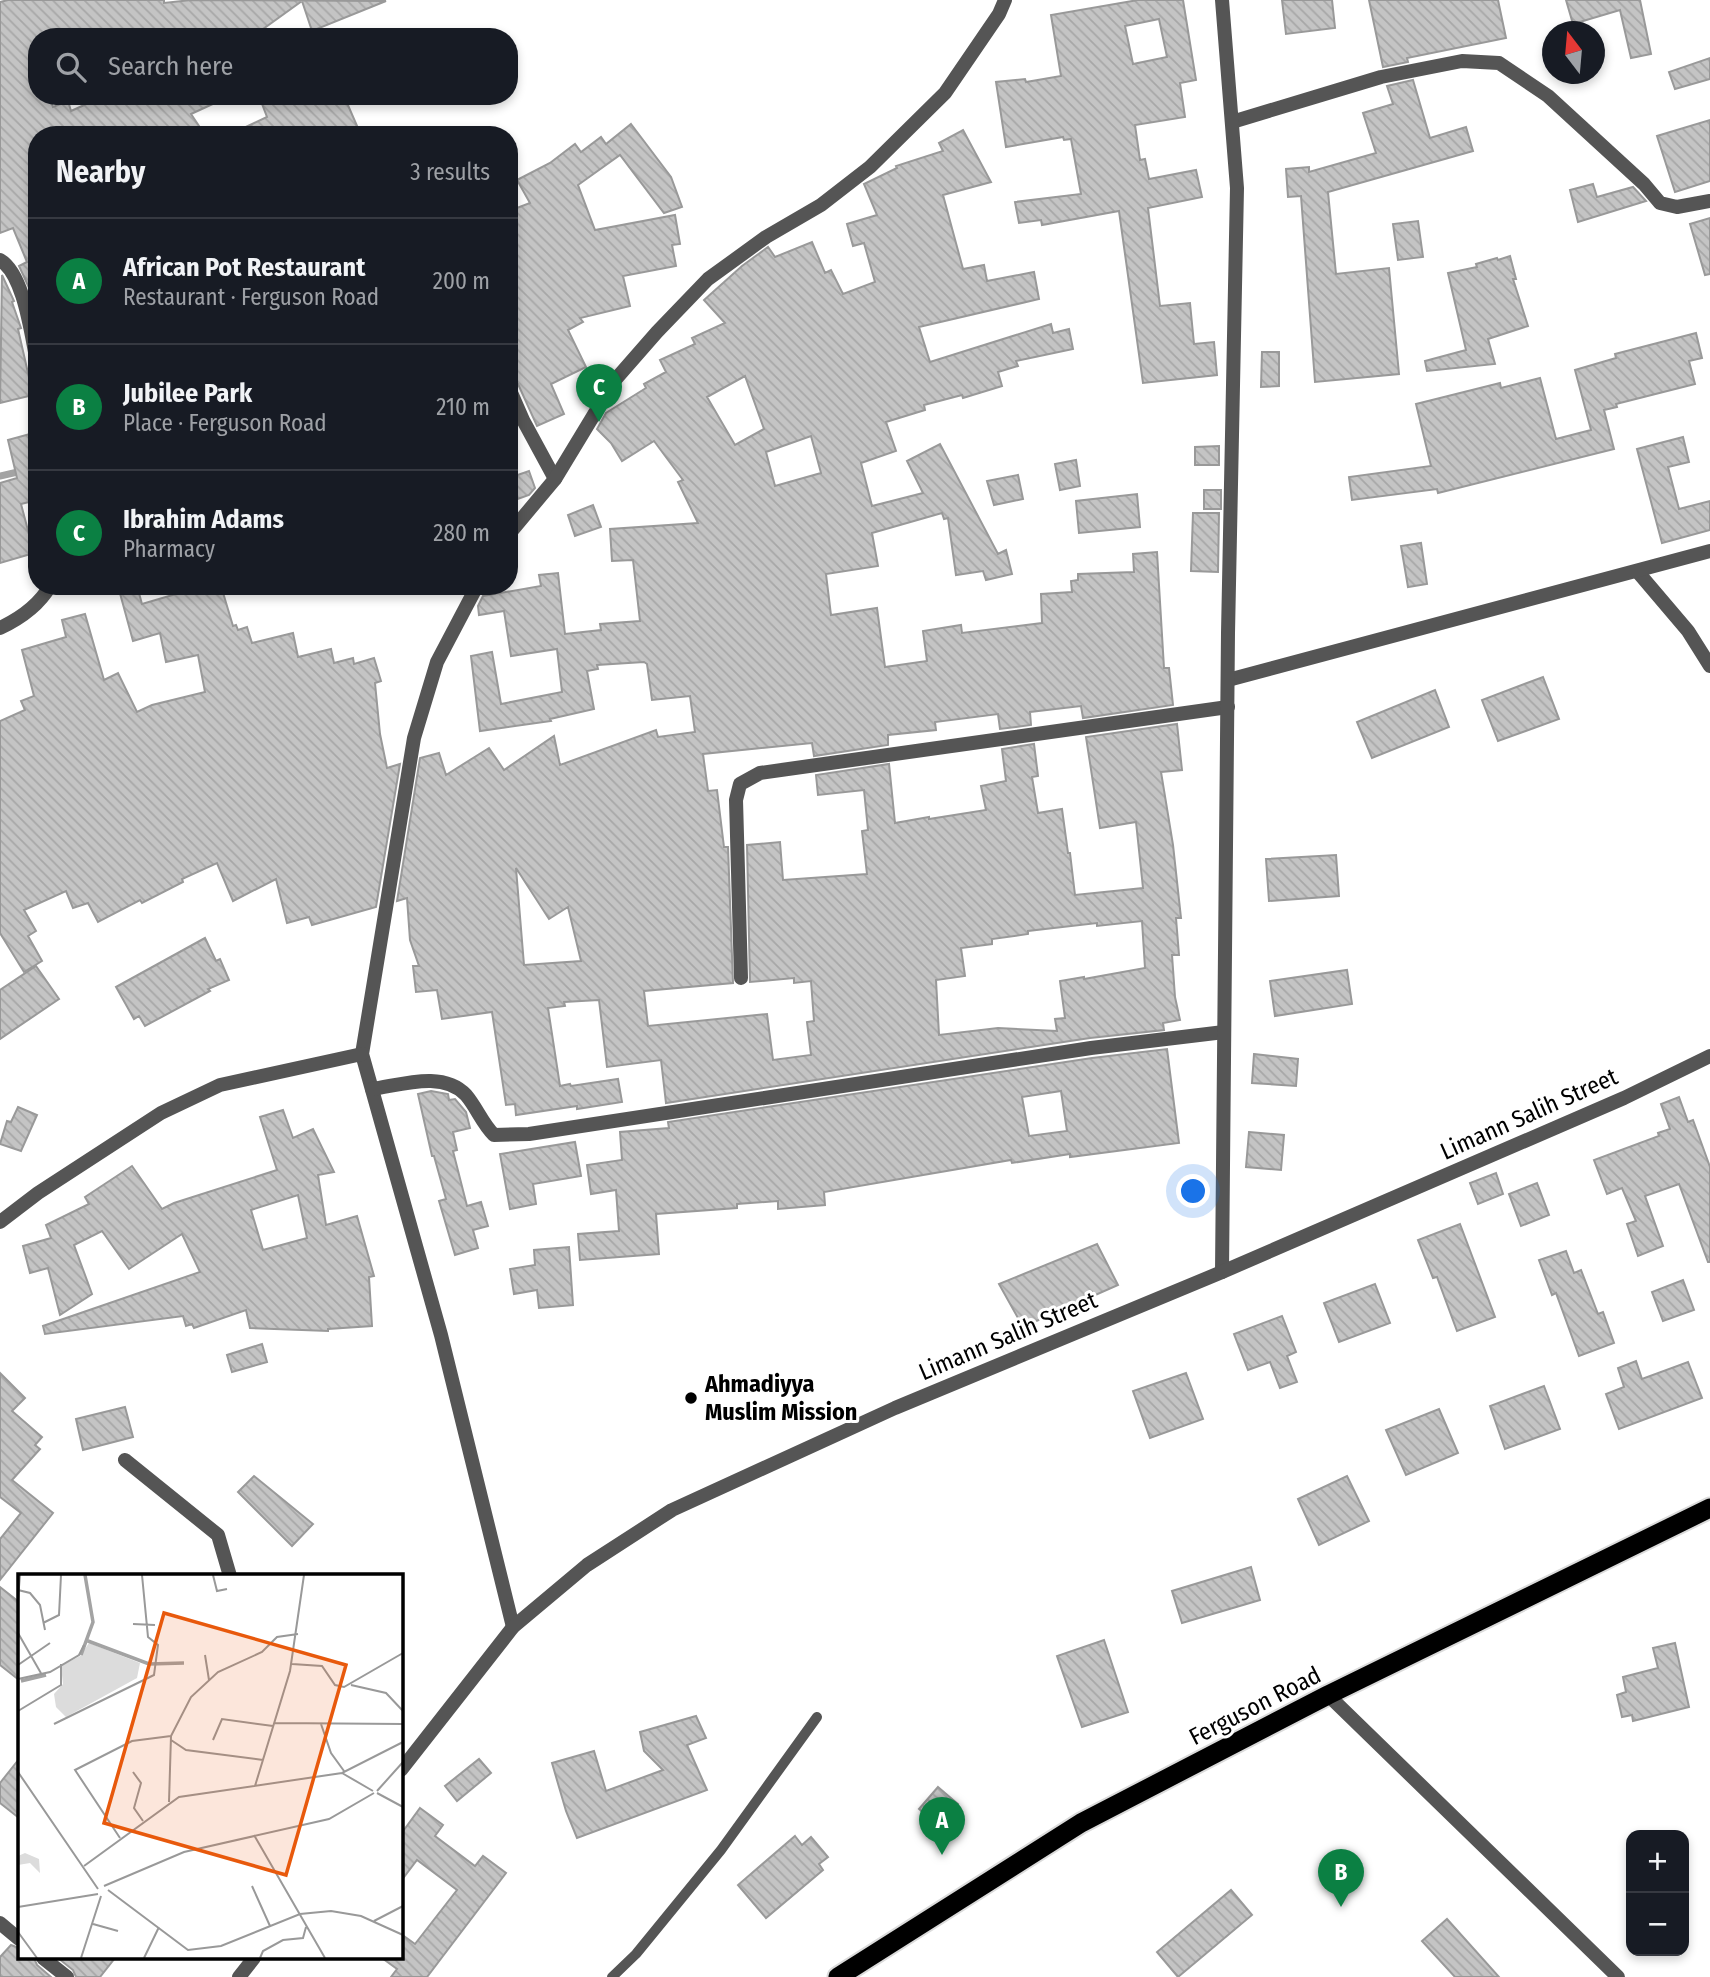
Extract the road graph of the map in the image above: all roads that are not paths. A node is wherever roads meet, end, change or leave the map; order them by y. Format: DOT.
graph roads {
  1 [pos="1004,0"];
  2 [pos="1222,0"];
  3 [pos="1232,122"];
  4 [pos="1710,201"];
  5 [pos="0,260"];
  6 [pos="28,322"];
  7 [pos="518,409"];
  8 [pos="555,479"];
  9 [pos="518,523"];
  10 [pos="1710,551"];
  11 [pos="1637,571"];
  12 [pos="45,595"];
  13 [pos="472,595"];
  14 [pos="0,628"];
  15 [pos="1710,666"];
  16 [pos="1228,680"];
  17 [pos="1228,707"];
  18 [pos="741,978"];
  19 [pos="1224,1032"];
  20 [pos="362,1054"];
  21 [pos="1710,1056"];
  22 [pos="372,1088"];
  23 [pos="0,1222"];
  24 [pos="1222,1272"];
  25 [pos="125,1461"];
  26 [pos="1710,1508"];
  27 [pos="229,1574"];
  28 [pos="513,1627"];
  29 [pos="1328,1695"];
  30 [pos="817,1717"];
  31 [pos="402,1769"];
  32 [pos="0,1923"];
  33 [pos="18,1938"];
  34 [pos="46,1960"];
  35 [pos="252,1960"];
  36 [pos="67,1977"];
  37 [pos="239,1977"];
  38 [pos="612,1977"];
  39 [pos="838,1977"];
  40 [pos="1618,1977"];
  1 -- 8 [label="street"];
  2 -- 3 [label="street"];
  3 -- 4 [label="street"];
  3 -- 16 [label="street"];
  5 -- 6 [label="street"];
  7 -- 8 [label="street"];
  8 -- 9 [label="street"];
  10 -- 11 [label="street"];
  11 -- 15 [label="street"];
  11 -- 16 [label="street"];
  12 -- 14 [label="street"];
  13 -- 20 [label="street"];
  16 -- 17 [label="street"];
  17 -- 18 [label="street"];
  17 -- 19 [label="street"];
  19 -- 22 [label="street"];
  19 -- 24 [label="street"];
  20 -- 22 [label="street"];
  20 -- 23 [label="street"];
  21 -- 24 [label="street, Limann Salih Street"];
  22 -- 28 [label="street"];
  24 -- 28 [label="street, Limann Salih Street"];
  25 -- 27 [label="street"];
  26 -- 29 [label="highway, Ferguson Road"];
  28 -- 31 [label="street, Limann Salih Street"];
  29 -- 39 [label="highway, Ferguson Road"];
  29 -- 40 [label="street"];
  30 -- 38 [label="lane"];
  32 -- 33 [label="street"];
  34 -- 36 [label="street"];
  35 -- 37 [label="street"];
}
